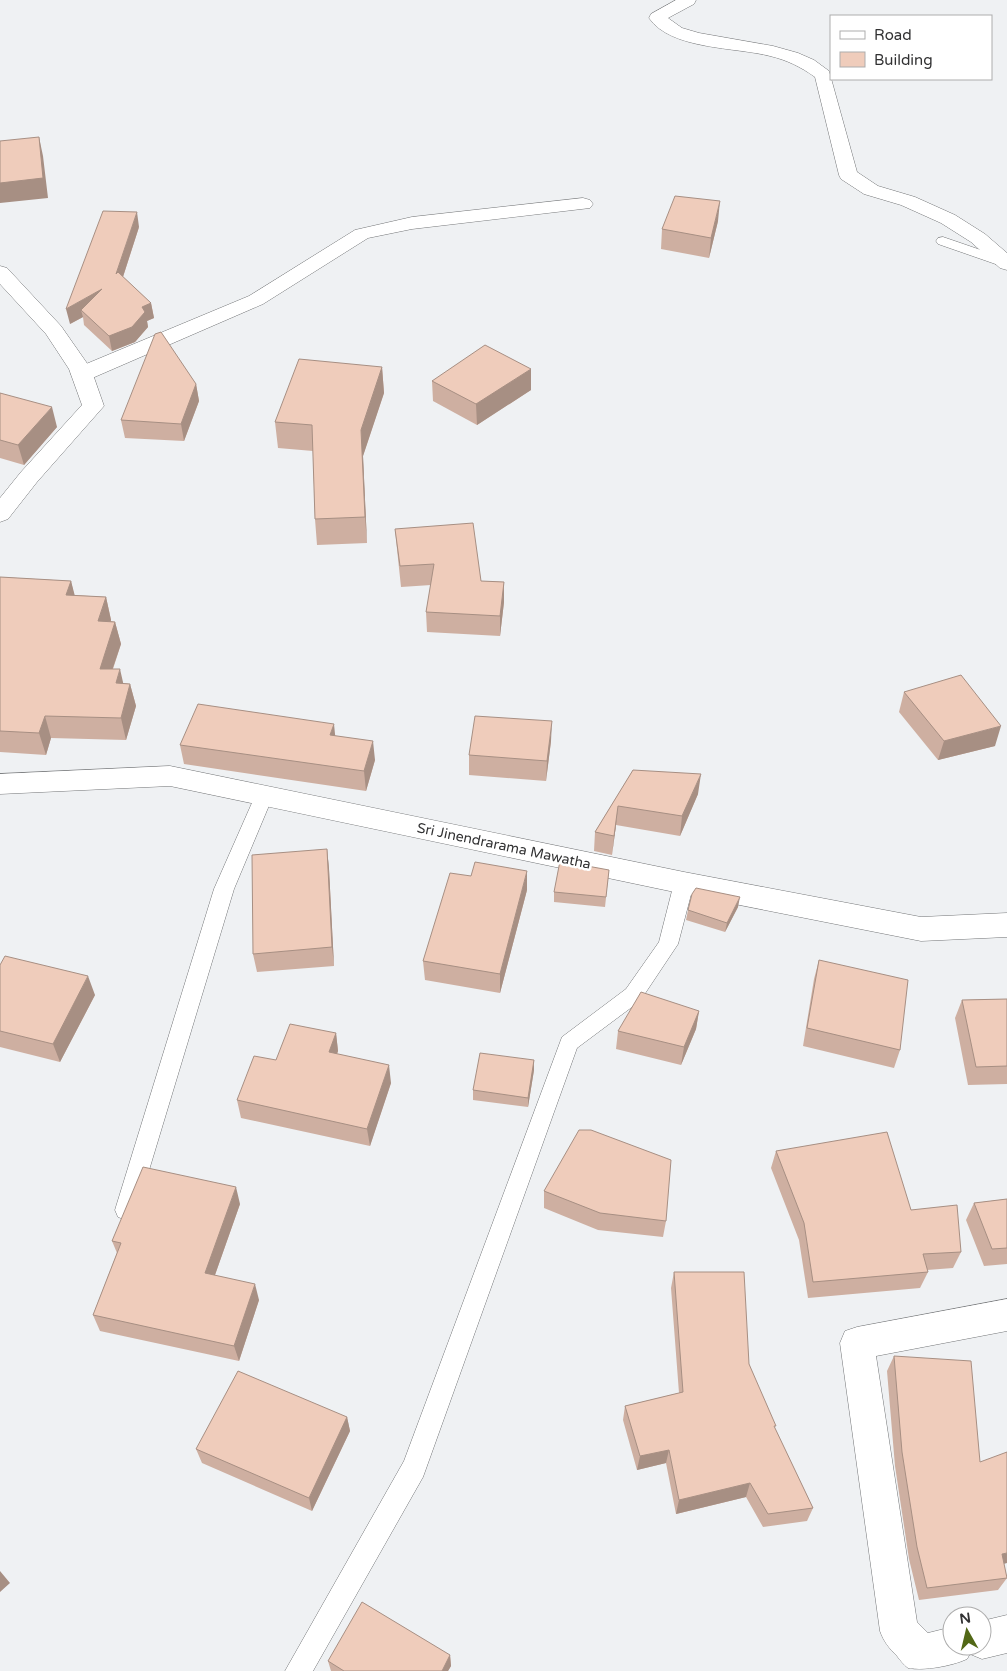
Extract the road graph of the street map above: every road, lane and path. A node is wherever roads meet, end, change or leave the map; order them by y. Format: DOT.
graph roads {
  1 [pos="688,0"];
  2 [pos="583,204"];
  3 [pos="943,242"];
  4 [pos="1007,264"];
  5 [pos="0,272"];
  6 [pos="82,374"];
  7 [pos="0,514"];
  8 [pos="0,784"];
  9 [pos="264,796"];
  10 [pos="684,883"];
  11 [pos="1007,925"];
  12 [pos="126,1210"];
  13 [pos="1007,1315"];
  14 [pos="1007,1634"];
  15 [pos="992,1638"];
  16 [pos="942,1649"];
  17 [pos="298,1671"];
  1 -- 4 [label="street"];
  2 -- 6 [label="street"];
  3 -- 4 [label="lane"];
  5 -- 6 [label="street"];
  6 -- 7 [label="street"];
  8 -- 9 [label="street, Sri Jinendrarama Mawatha"];
  9 -- 10 [label="street, Sri Jinendrarama Mawatha"];
  9 -- 12 [label="lane"];
  10 -- 11 [label="street, Sri Jinendrarama Mawatha"];
  10 -- 17 [label="lane"];
  13 -- 16 [label="street"];
  14 -- 15 [label="street"];
}
